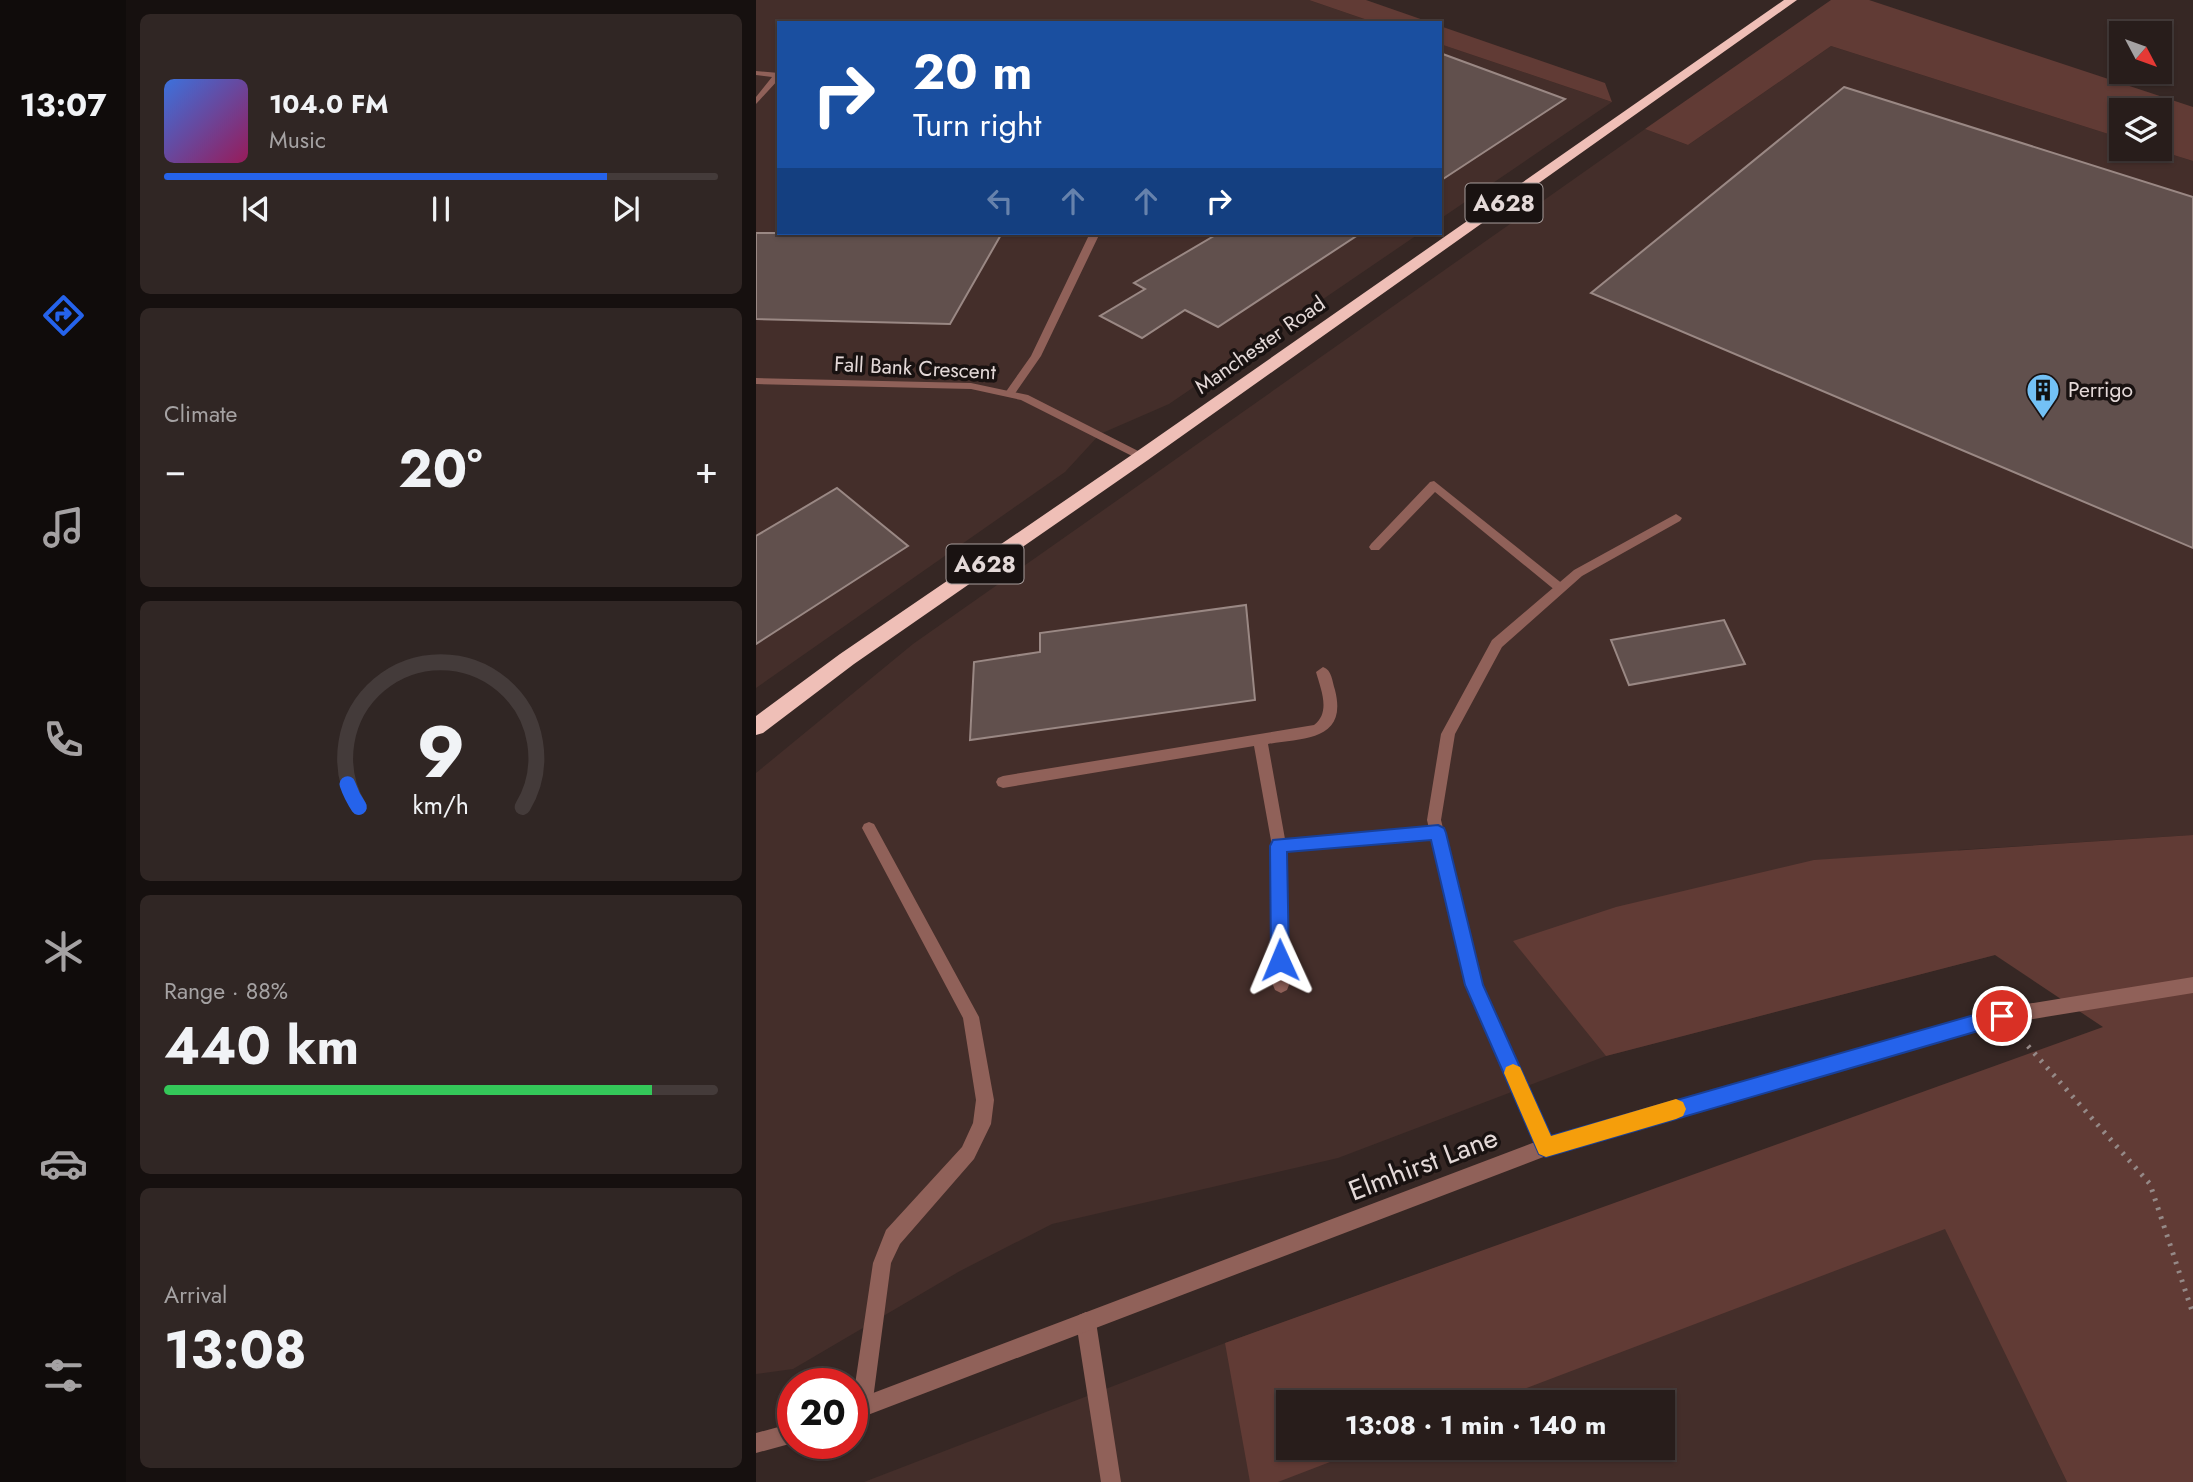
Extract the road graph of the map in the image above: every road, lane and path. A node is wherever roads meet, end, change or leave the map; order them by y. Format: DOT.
graph roads {
  1 [pos="1791,0"];
  2 [pos="756,73"];
  3 [pos="777,75"];
  4 [pos="777,76"];
  5 [pos="756,102"];
  6 [pos="1094,235"];
  7 [pos="756,381"];
  8 [pos="1010,393"];
  9 [pos="1142,456"];
  10 [pos="1676,518"];
  11 [pos="1376,547"];
  12 [pos="1560,588"];
  13 [pos="1323,672"];
  14 [pos="756,727"];
  15 [pos="1260,740"];
  16 [pos="1003,782"];
  17 [pos="869,828"];
  18 [pos="1438,833"];
  19 [pos="1279,846"];
  20 [pos="1281,985"];
  21 [pos="2193,985"];
  22 [pos="2002,1016"];
  23 [pos="1546,1147"];
  24 [pos="2193,1314"];
  25 [pos="1086,1322"];
  26 [pos="864,1368"];
  27 [pos="868,1405"];
  28 [pos="777,1437"];
  29 [pos="756,1443"];
  30 [pos="1111,1482"];
  1 -- 9 [label="highway, Manchester Road / A628"];
  2 -- 3 [label="street"];
  4 -- 5 [label="street"];
  6 -- 8 [label="street"];
  7 -- 8 [label="street, Fall Bank Crescent"];
  8 -- 9 [label="street, Fall Bank Crescent"];
  9 -- 14 [label="highway, Manchester Road / A628"];
  10 -- 12 [label="street"];
  11 -- 12 [label="street"];
  12 -- 18 [label="street"];
  13 -- 15 [label="street"];
  15 -- 16 [label="street"];
  15 -- 19 [label="street"];
  17 -- 26 [label="street"];
  18 -- 19 [label="street"];
  18 -- 23 [label="street"];
  19 -- 20 [label="street"];
  21 -- 22 [label="street, Elmhirst Lane"];
  22 -- 23 [label="street, Elmhirst Lane"];
  22 -- 24 [label="path"];
  23 -- 25 [label="street, Elmhirst Lane"];
  25 -- 27 [label="street, Elmhirst Lane"];
  25 -- 30 [label="street"];
  28 -- 29 [label="street"];
}
